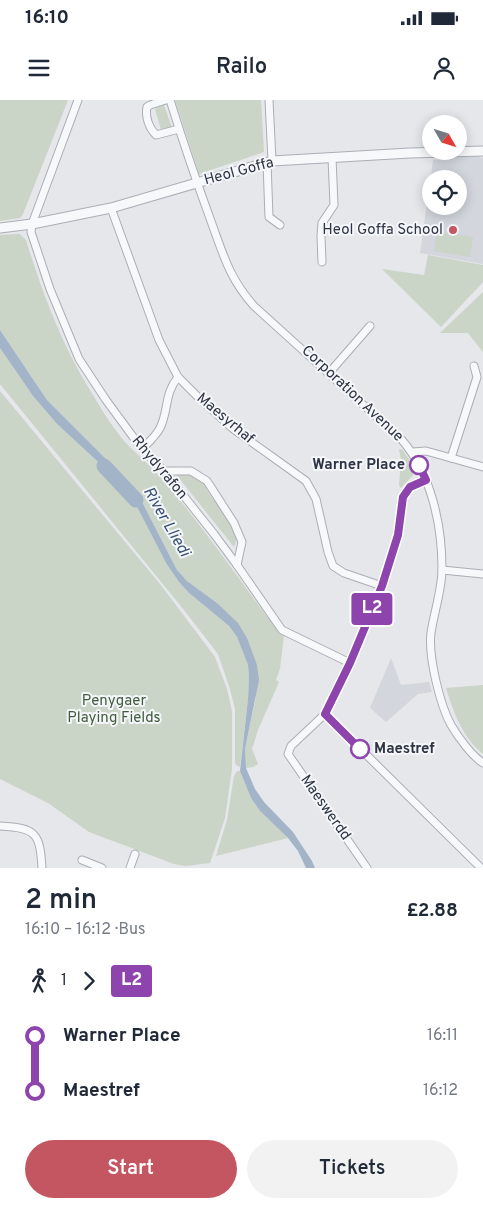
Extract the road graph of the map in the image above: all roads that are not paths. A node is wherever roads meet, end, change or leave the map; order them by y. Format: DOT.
graph roads {
  1 [pos="78,100"];
  2 [pos="166,100"];
  3 [pos="170,100"];
  4 [pos="269,100"];
  5 [pos="180,129"];
  6 [pos="483,151"];
  7 [pos="332,158"];
  8 [pos="270,161"];
  9 [pos="197,183"];
  10 [pos="111,208"];
  11 [pos="32,224"];
  12 [pos="280,225"];
  13 [pos="0,228"];
  14 [pos="322,262"];
  15 [pos="370,326"];
  16 [pos="474,366"];
  17 [pos="329,373"];
  18 [pos="178,377"];
  19 [pos="142,449"];
  20 [pos="413,452"];
  21 [pos="451,458"];
  22 [pos="483,467"];
  23 [pos="164,471"];
  24 [pos="426,480"];
  25 [pos="238,565"];
  26 [pos="442,570"];
  27 [pos="483,574"];
  28 [pos="382,586"];
  29 [pos="350,663"];
  30 [pos="325,714"];
  31 [pos="483,763"];
  32 [pos="0,826"];
  33 [pos="135,854"];
  34 [pos="82,860"];
  35 [pos="42,868"];
  36 [pos="102,868"];
  37 [pos="130,868"];
  38 [pos="367,868"];
  39 [pos="481,868"];
  1 -- 11 [label="street"];
  2 -- 5 [label="street"];
  3 -- 5 [label="street, Corporation Avenue"];
  4 -- 8 [label="street"];
  5 -- 9 [label="street, Corporation Avenue"];
  6 -- 7 [label="street, Heol Goffa"];
  7 -- 8 [label="street, Heol Goffa"];
  7 -- 14 [label="street"];
  8 -- 9 [label="street, Heol Goffa"];
  8 -- 12 [label="street"];
  9 -- 10 [label="street, Heol Goffa"];
  9 -- 17 [label="street, Corporation Avenue"];
  10 -- 11 [label="street, Heol Goffa"];
  10 -- 18 [label="street, Maesyrhaf"];
  11 -- 13 [label="street, Heol Goffa"];
  11 -- 19 [label="street, Rhydyrafon"];
  15 -- 17 [label="street"];
  16 -- 21 [label="street"];
  17 -- 20 [label="street, Corporation Avenue"];
  18 -- 19 [label="street"];
  18 -- 28 [label="street, Maesyrhaf"];
  19 -- 23 [label="street, Rhydyrafon"];
  20 -- 21 [label="street"];
  20 -- 24 [label="street, Corporation Avenue"];
  21 -- 22 [label="street"];
  23 -- 25 [label="street, Rhydyrafon"];
  23 -- 25 [label="street"];
  24 -- 26 [label="street, Corporation Avenue"];
  24 -- 28 [label="street"];
  25 -- 29 [label="street, Rhydyrafon"];
  26 -- 27 [label="street"];
  26 -- 31 [label="street, Corporation Avenue"];
  28 -- 29 [label="street"];
  29 -- 30 [label="street"];
  30 -- 38 [label="street, Maeswerdd"];
  30 -- 39 [label="street"];
  32 -- 35 [label="street"];
  33 -- 37 [label="street"];
  34 -- 36 [label="street"];
}
